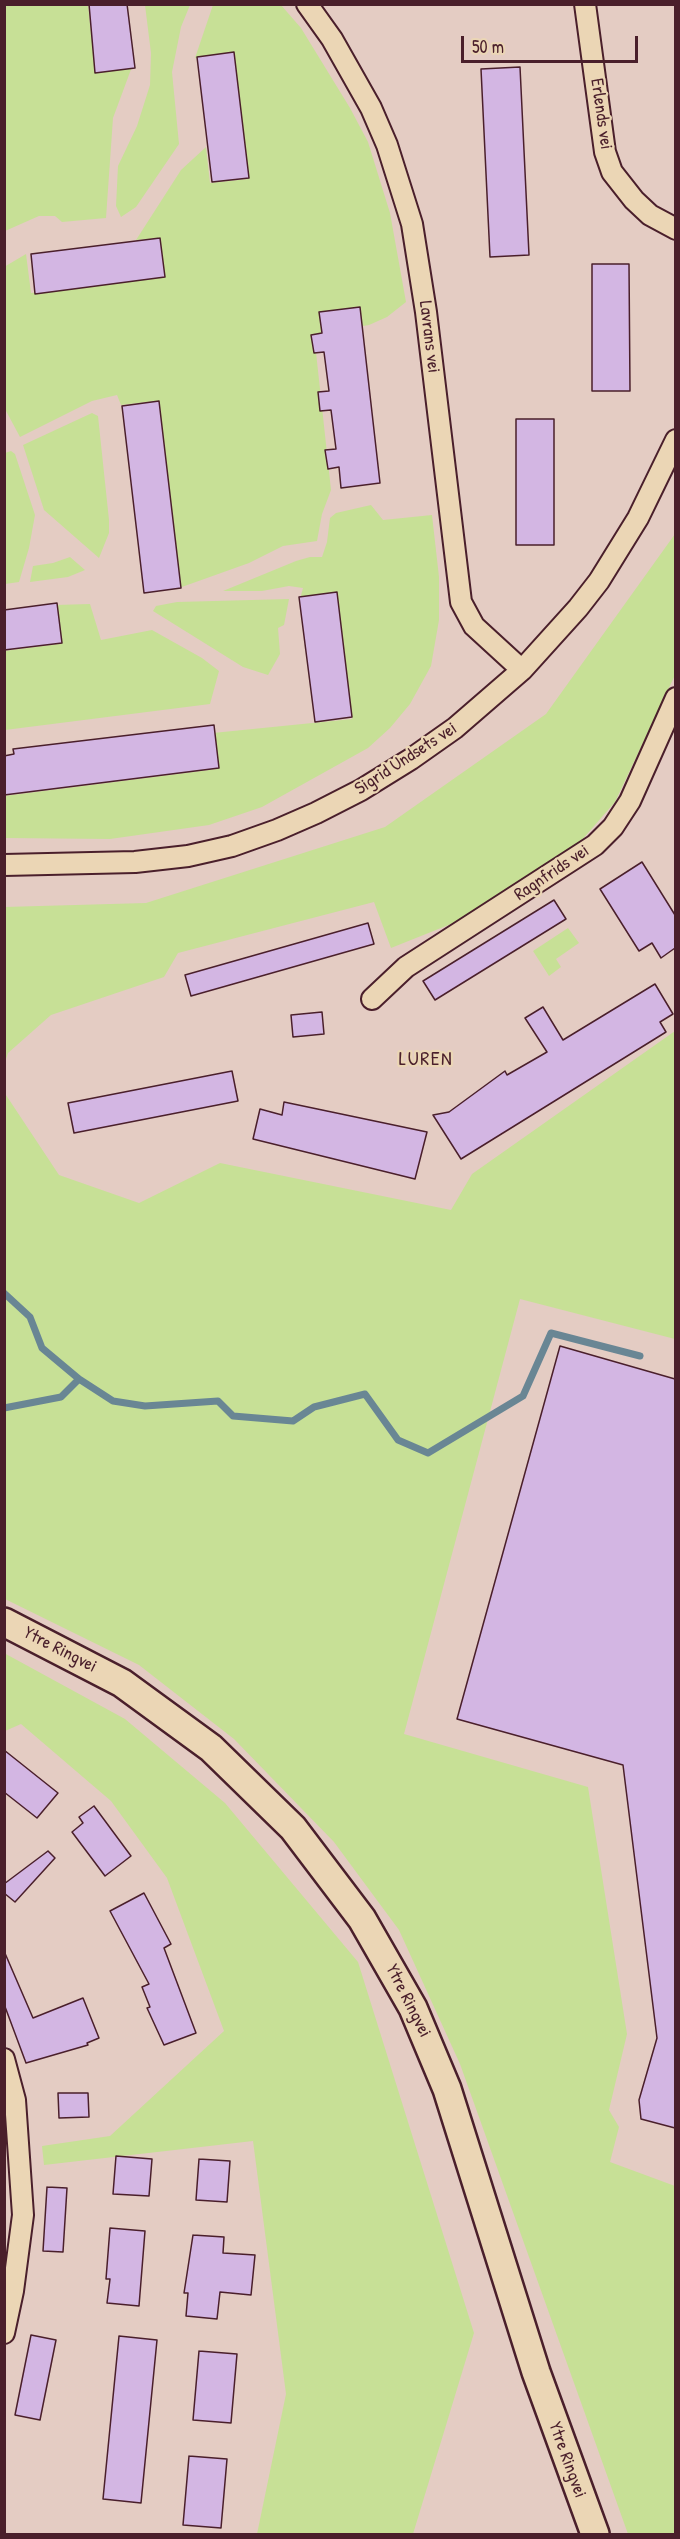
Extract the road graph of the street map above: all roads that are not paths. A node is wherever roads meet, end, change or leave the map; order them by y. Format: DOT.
graph roads {
  1 [pos="308,4"];
  2 [pos="585,4"];
  3 [pos="675,229"];
  4 [pos="675,440"];
  5 [pos="522,670"];
  6 [pos="675,698"];
  7 [pos="4,865"];
  8 [pos="372,999"];
  9 [pos="4,1622"];
  10 [pos="4,2059"];
  11 [pos="4,2333"];
  12 [pos="595,2535"];
  1 -- 5 [label="street, Lavrans vei"];
  2 -- 3 [label="street, Erlends vei"];
  4 -- 5 [label="street, Sigrid Undsets vei"];
  5 -- 7 [label="street, Sigrid Undsets vei"];
  6 -- 8 [label="street, Ragnfrids vei"];
  9 -- 12 [label="main road, Ytre Ringvei"];
  10 -- 11 [label="street"];
}
